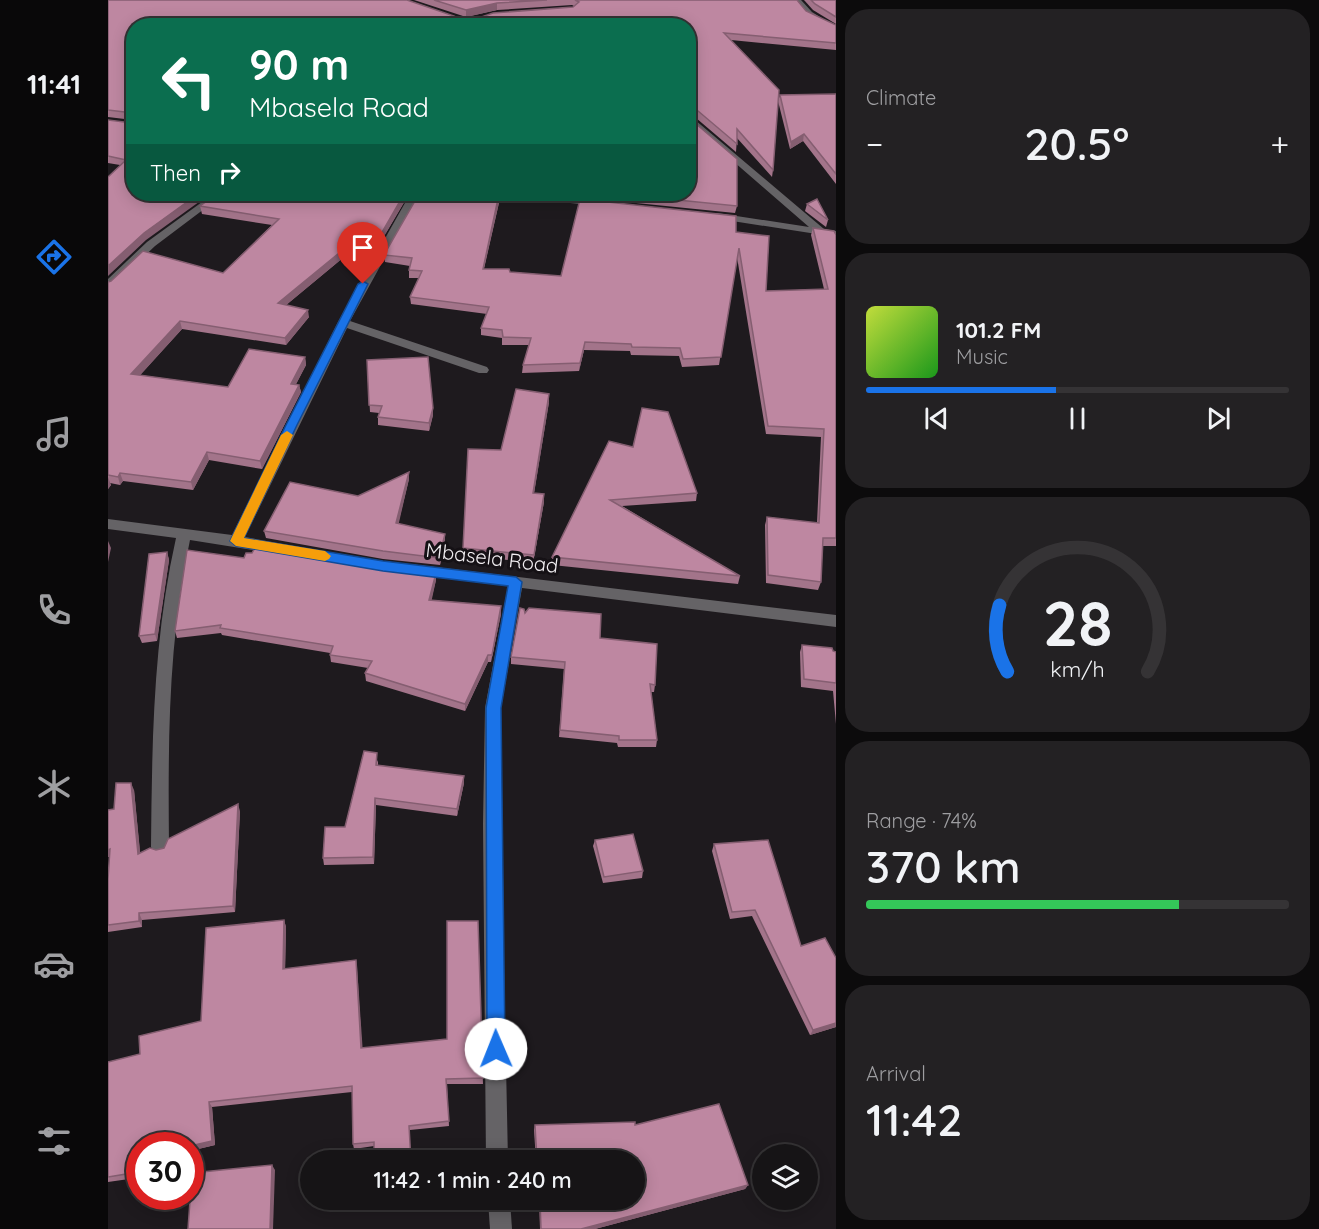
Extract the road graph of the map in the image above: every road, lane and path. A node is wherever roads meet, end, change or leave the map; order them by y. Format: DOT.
graph roads {
  1 [pos="399,0"];
  2 [pos="797,0"];
  3 [pos="488,17"];
  4 [pos="445,18"];
  5 [pos="484,18"];
  6 [pos="836,30"];
  7 [pos="696,124"];
  8 [pos="209,201"];
  9 [pos="411,201"];
  10 [pos="579,201"];
  11 [pos="615,205"];
  12 [pos="708,215"];
  13 [pos="819,230"];
  14 [pos="836,234"];
  15 [pos="108,285"];
  16 [pos="344,322"];
  17 [pos="483,370"];
  18 [pos="108,524"];
  19 [pos="184,534"];
  20 [pos="236,541"];
  21 [pos="338,558"];
  22 [pos="394,567"];
  23 [pos="516,582"];
  24 [pos="836,621"];
  25 [pos="160,847"];
  26 [pos="497,1150"];
  27 [pos="500,1210"];
  28 [pos="501,1229"];
  1 -- 4 [label="street"];
  2 -- 6 [label="street"];
  3 -- 5 [label="street"];
  7 -- 13 [label="street"];
  8 -- 15 [label="street"];
  9 -- 16 [label="street"];
  10 -- 11 [label="street"];
  12 -- 13 [label="street"];
  13 -- 14 [label="street"];
  16 -- 17 [label="street"];
  16 -- 20 [label="street"];
  18 -- 19 [label="street"];
  19 -- 20 [label="street"];
  19 -- 25 [label="street"];
  20 -- 21 [label="street"];
  22 -- 23 [label="street, Mbasela Road"];
  23 -- 24 [label="street, Mbasela Road"];
  23 -- 26 [label="street"];
  27 -- 28 [label="street"];
}
